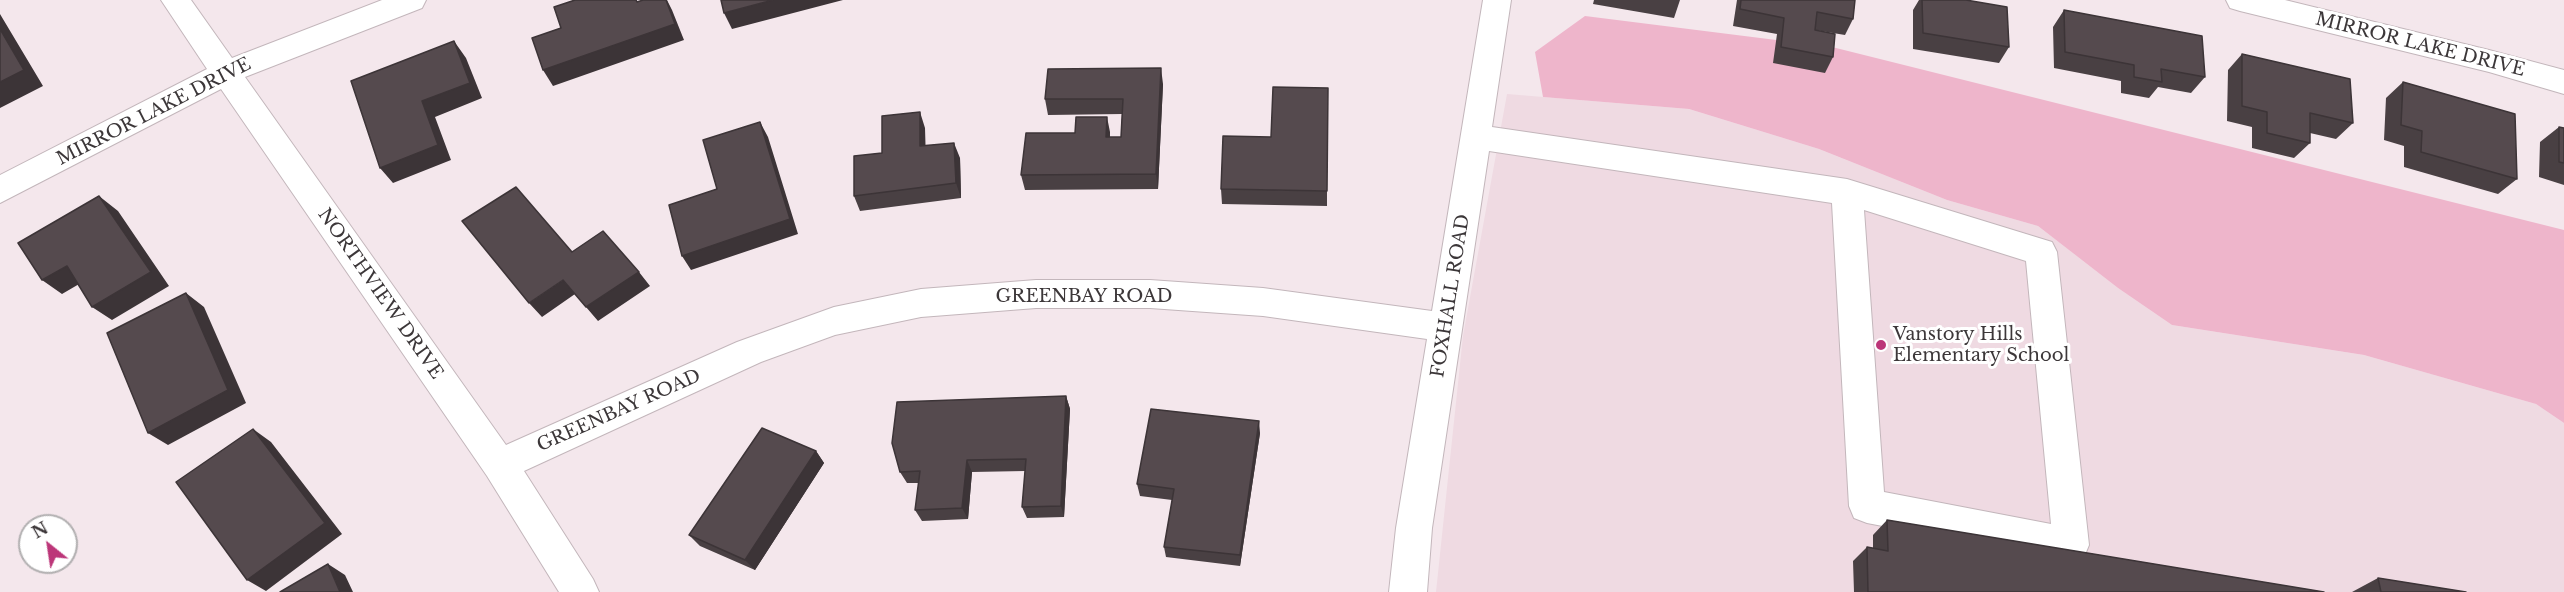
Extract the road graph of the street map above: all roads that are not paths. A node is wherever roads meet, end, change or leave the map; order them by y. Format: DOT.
graph roads {
  1 [pos="175,0"];
  2 [pos="412,0"];
  3 [pos="1497,0"];
  4 [pos="2241,0"];
  5 [pos="225,73"];
  6 [pos="2564,82"];
  7 [pos="1477,137"];
  8 [pos="0,190"];
  9 [pos="1847,192"];
  10 [pos="1446,327"];
  11 [pos="500,465"];
  12 [pos="580,592"];
  13 [pos="1408,592"];
  1 -- 5 [label="street, NORTHVIEW DRIVE"];
  2 -- 5 [label="street, MIRROR LAKE DRIVE"];
  3 -- 7 [label="street, FOXHALL ROAD"];
  4 -- 6 [label="street, MIRROR LAKE DRIVE"];
  5 -- 8 [label="street, MIRROR LAKE DRIVE"];
  5 -- 11 [label="street, NORTHVIEW DRIVE"];
  7 -- 9 [label="street"];
  7 -- 10 [label="street, FOXHALL ROAD"];
  9 -- 9 [label="street"];
  10 -- 11 [label="street, GREENBAY ROAD"];
  10 -- 13 [label="street, FOXHALL ROAD"];
  11 -- 12 [label="street, NORTHVIEW DRIVE"];
}
